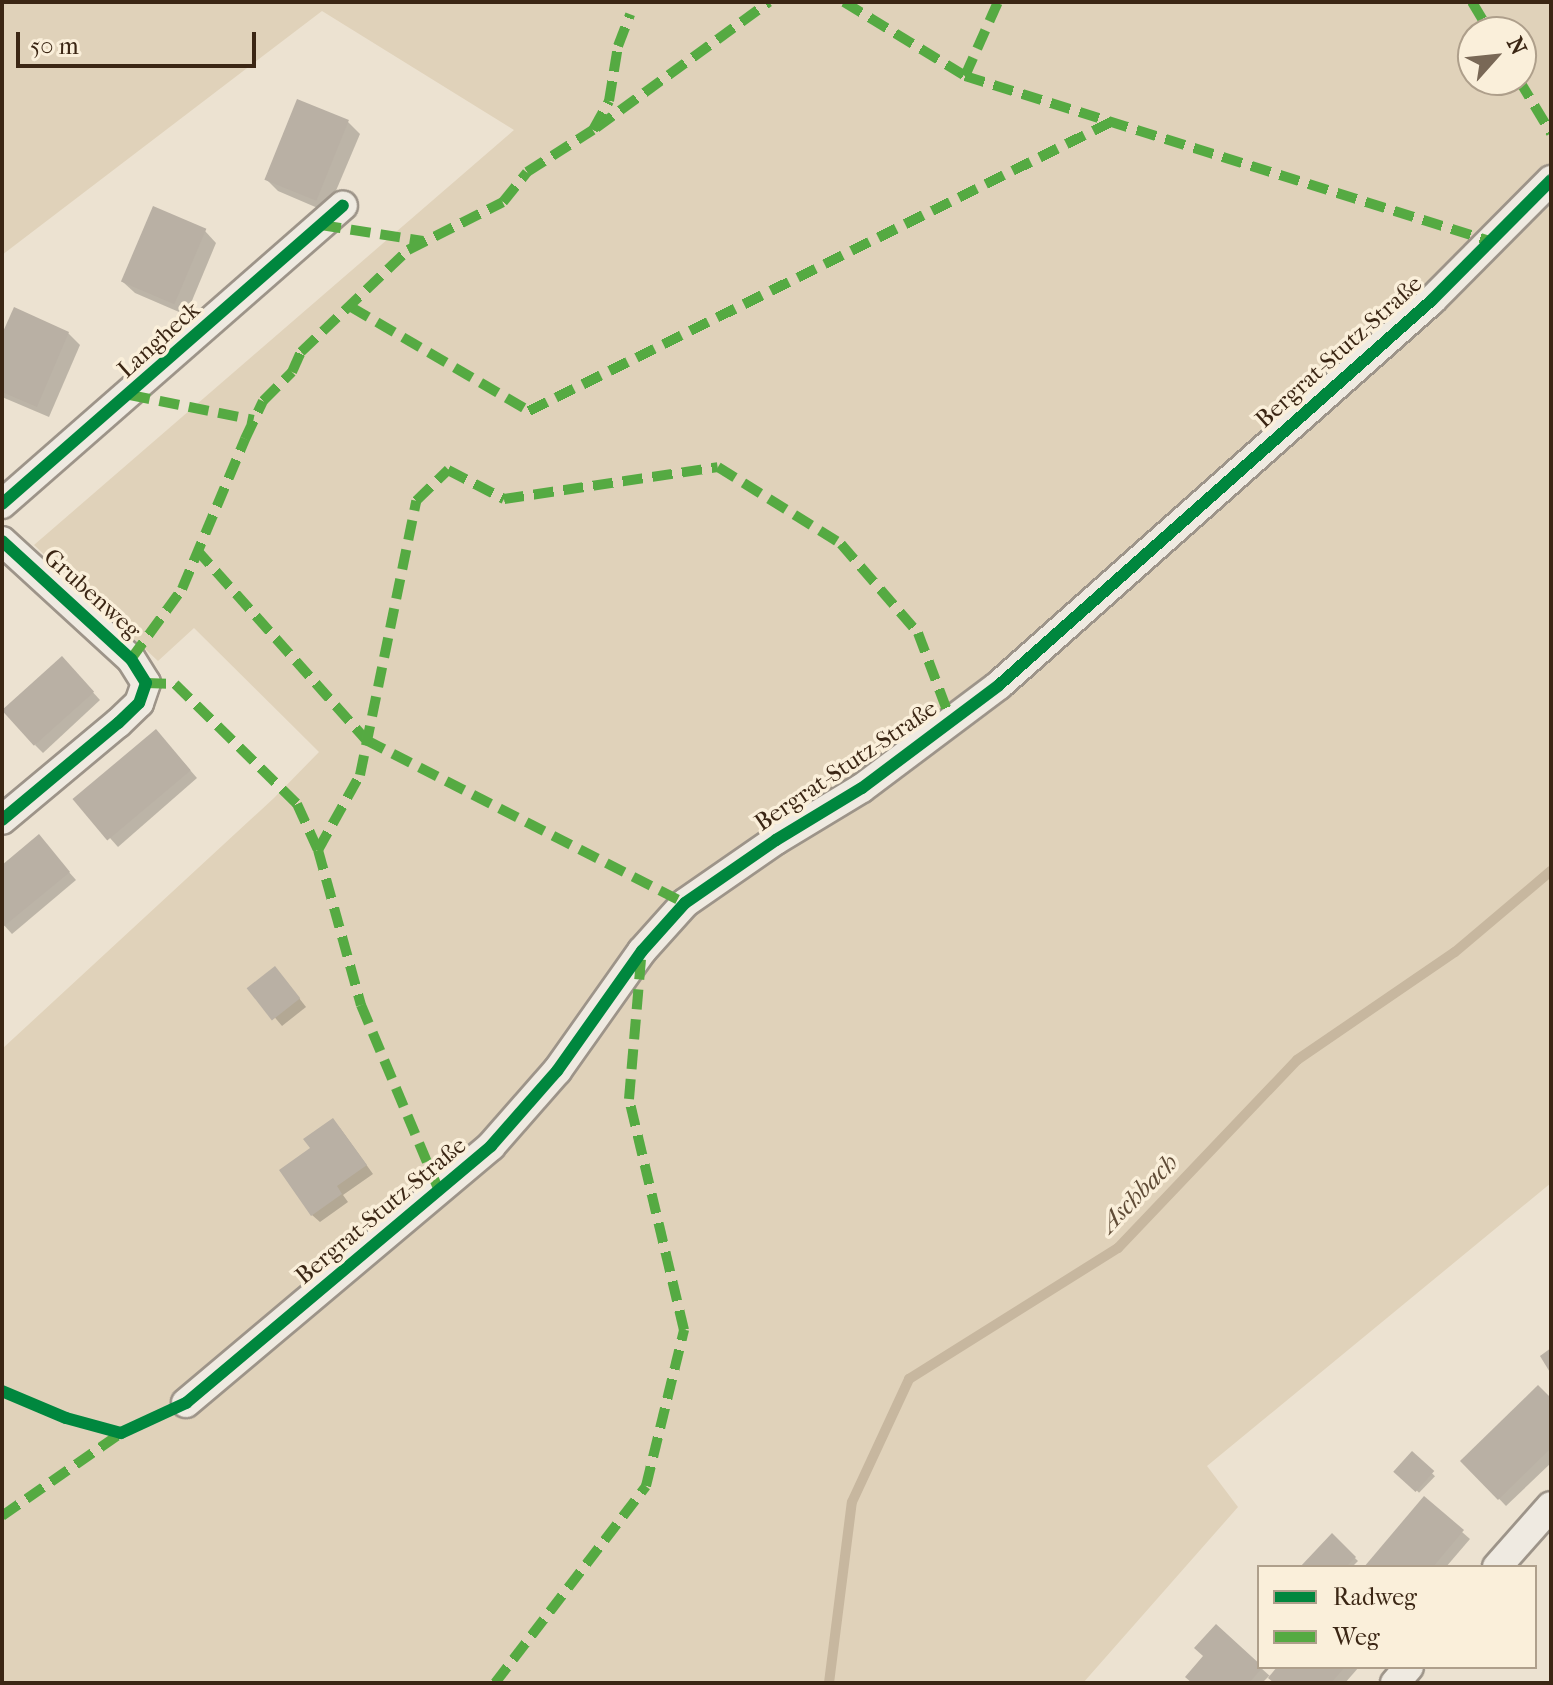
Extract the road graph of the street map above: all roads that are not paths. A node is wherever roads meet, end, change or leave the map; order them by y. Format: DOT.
graph roads {
  1 [pos="1551,180"];
  2 [pos="343,206"];
  3 [pos="2,504"];
  4 [pos="2,541"];
  5 [pos="2,820"];
  6 [pos="186,1403"];
  7 [pos="1551,1506"];
  8 [pos="1499,1565"];
  1 -- 6 [label="street, Bergrat-Stutz-Straße"];
  2 -- 3 [label="street, Langheck"];
  4 -- 5 [label="street, Grubenweg"];
  7 -- 8 [label="street"];
}
